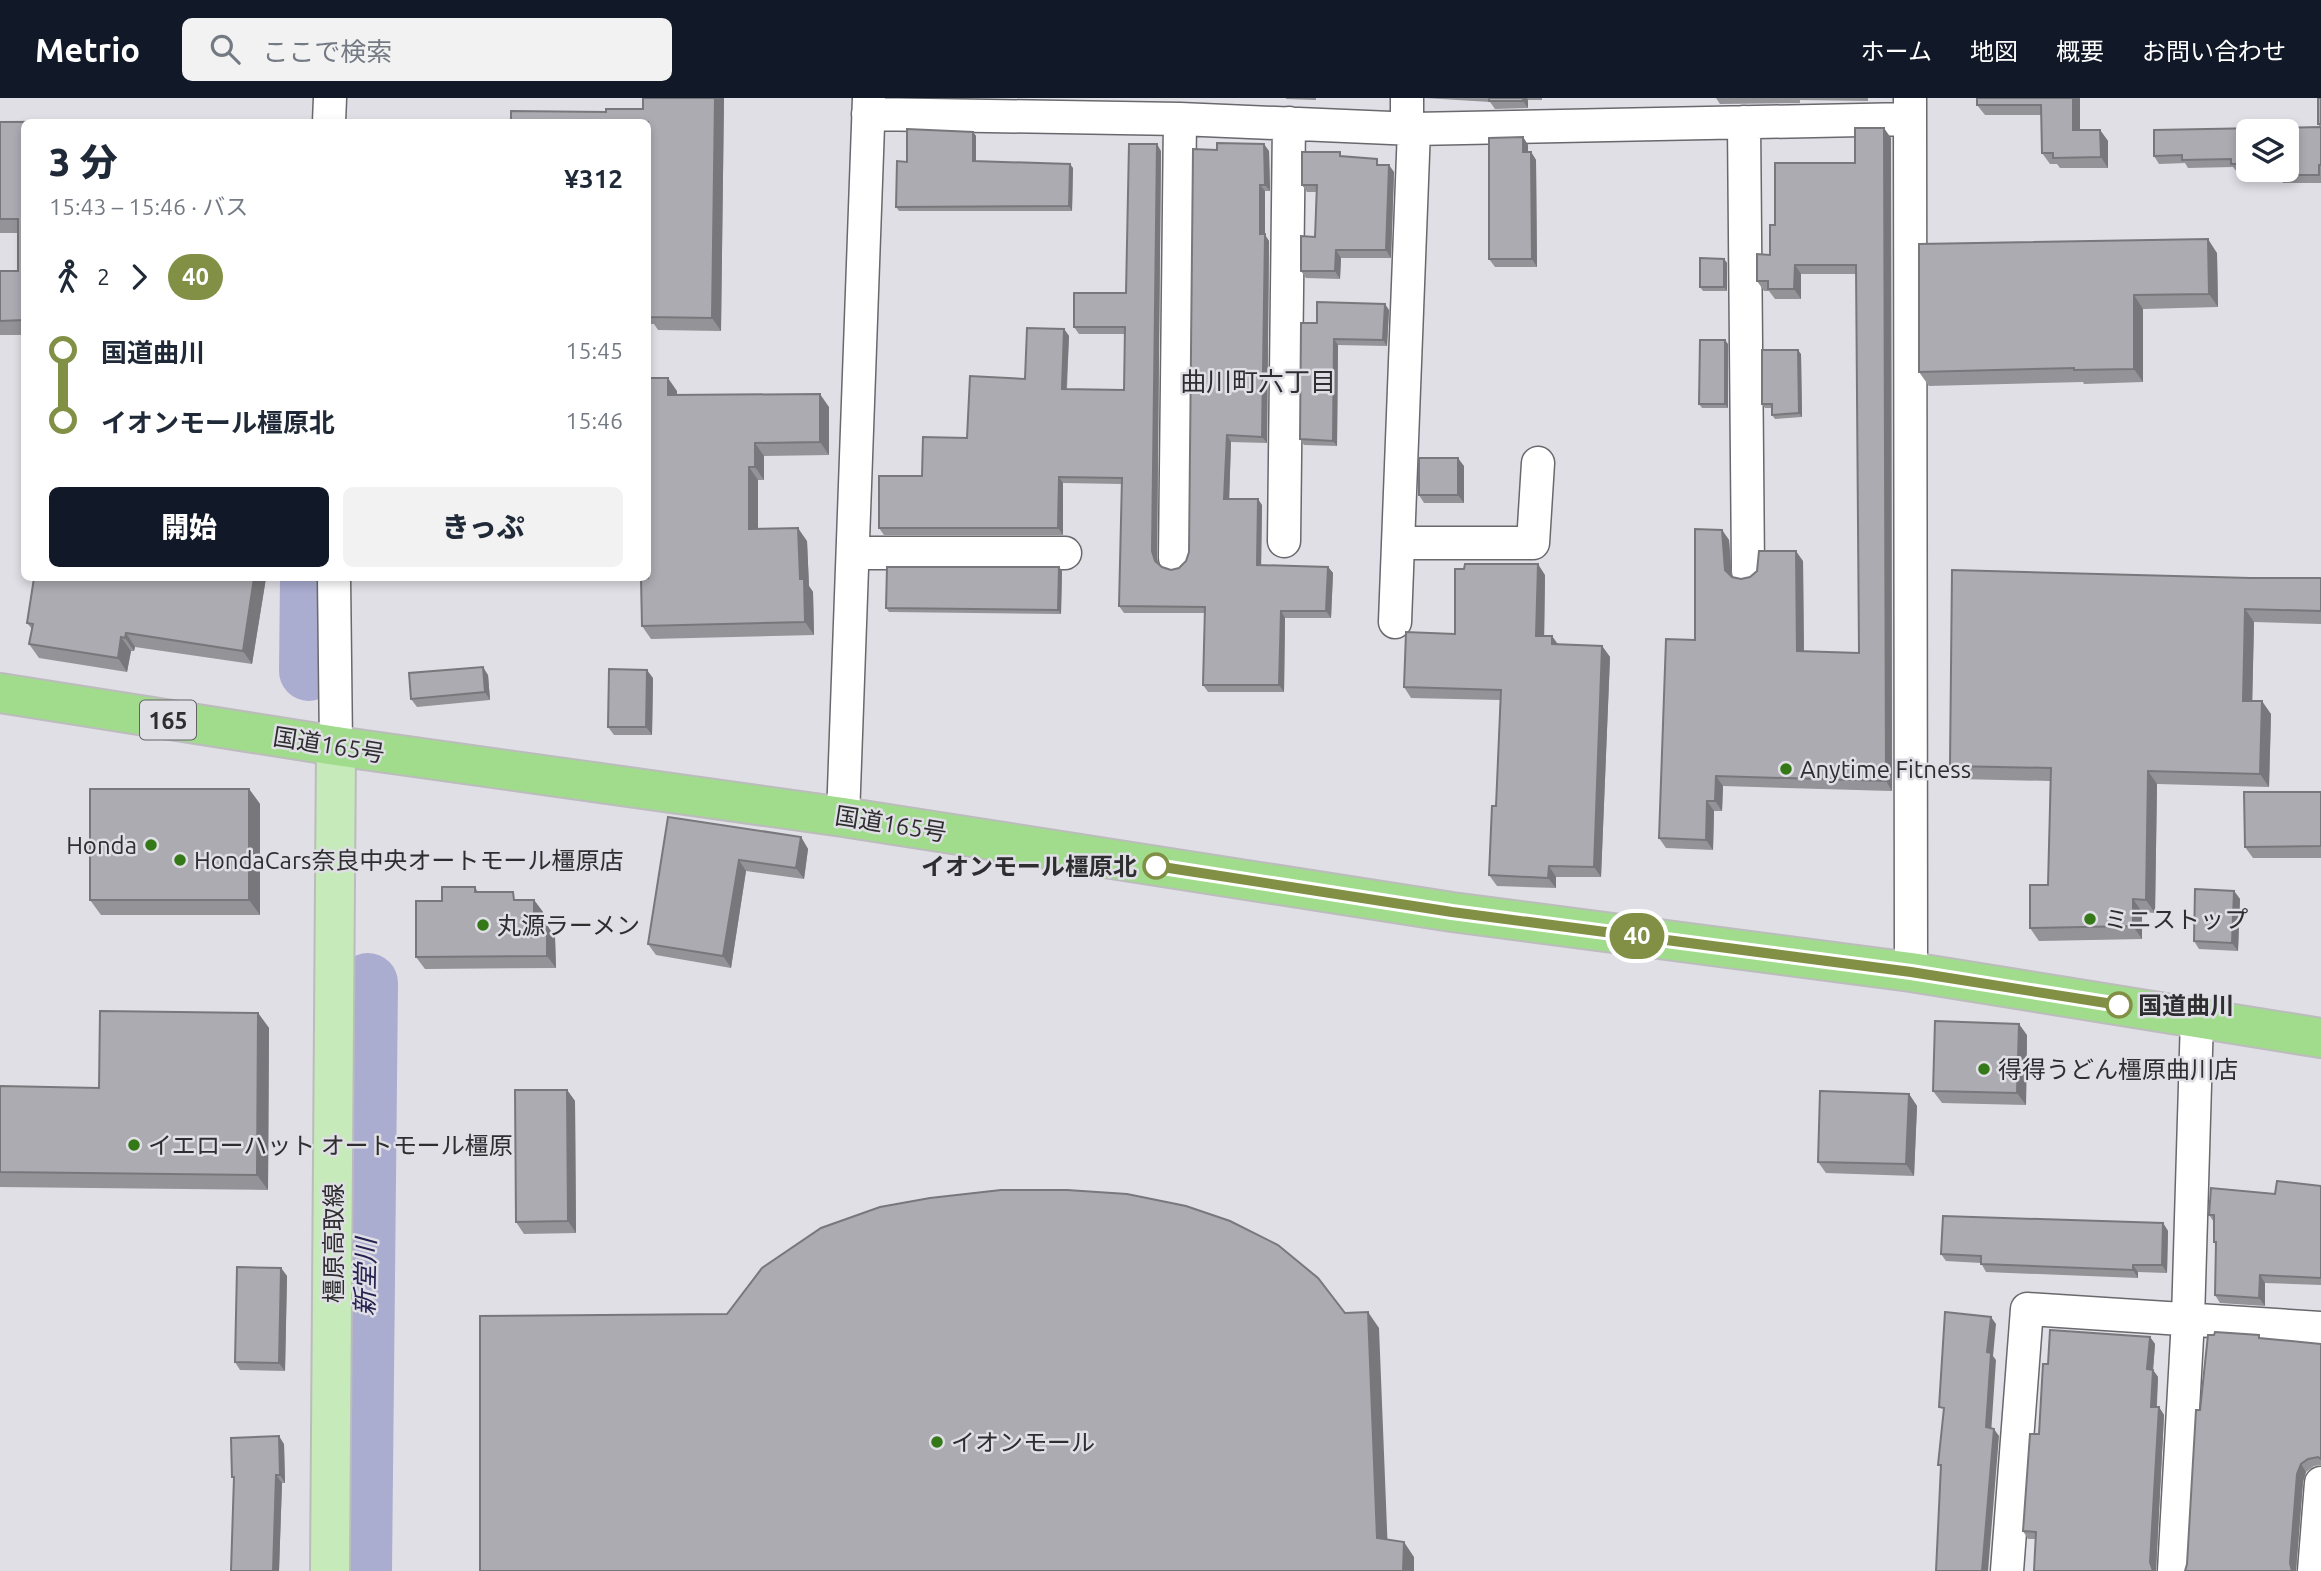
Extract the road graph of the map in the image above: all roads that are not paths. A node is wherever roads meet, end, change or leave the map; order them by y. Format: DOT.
graph roads {
  1 [pos="330,98"];
  2 [pos="868,106"];
  3 [pos="1910,108"];
  4 [pos="329,119"];
  5 [pos="1180,119"];
  6 [pos="1409,119"];
  7 [pos="1744,122"];
  8 [pos="1289,123"];
  9 [pos="1538,463"];
  10 [pos="1284,541"];
  11 [pos="1398,543"];
  12 [pos="853,553"];
  13 [pos="1065,553"];
  14 [pos="1175,558"];
  15 [pos="1748,571"];
  16 [pos="334,581"];
  17 [pos="1395,622"];
  18 [pos="0,693"];
  19 [pos="336,746"];
  20 [pos="843,817"];
  21 [pos="1911,972"];
  22 [pos="2197,1018"];
  23 [pos="2321,1038"];
  24 [pos="2188,1319"];
  25 [pos="2321,1328"];
  26 [pos="2321,1483"];
  27 [pos="330,1571"];
  28 [pos="2007,1571"];
  29 [pos="2174,1571"];
  30 [pos="2314,1571"];
  1 -- 4 [label="street"];
  2 -- 5 [label="street"];
  2 -- 12 [label="street"];
  3 -- 7 [label="street"];
  3 -- 21 [label="street"];
  5 -- 8 [label="street"];
  5 -- 14 [label="street"];
  6 -- 7 [label="street"];
  6 -- 8 [label="street"];
  6 -- 11 [label="street"];
  7 -- 15 [label="street"];
  8 -- 10 [label="street"];
  9 -- 11 [label="street"];
  11 -- 17 [label="street"];
  12 -- 13 [label="street"];
  12 -- 20 [label="street"];
  16 -- 19 [label="street"];
  18 -- 19 [label="highway, 国道165号 / 165"];
  19 -- 20 [label="highway, 国道165号 / 165"];
  19 -- 27 [label="main road, 橿原高取線"];
  20 -- 21 [label="highway, 国道165号 / 165"];
  21 -- 22 [label="highway, 国道165号 / 165"];
  22 -- 23 [label="highway, 国道165号 / 165"];
  22 -- 24 [label="street"];
  24 -- 25 [label="street"];
  24 -- 28 [label="street"];
  24 -- 29 [label="street"];
  26 -- 30 [label="street"];
}
